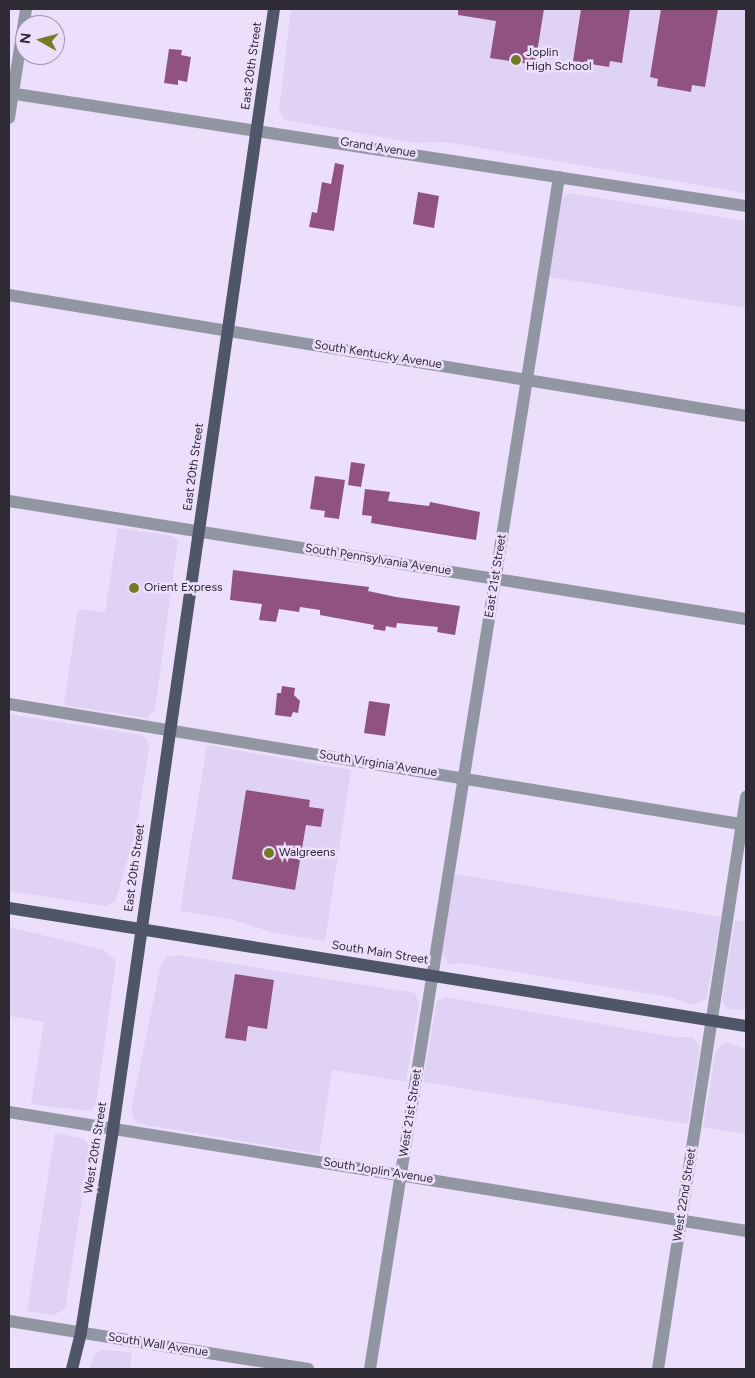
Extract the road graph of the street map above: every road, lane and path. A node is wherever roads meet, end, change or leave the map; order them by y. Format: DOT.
graph roads {
  1 [pos="26,9"];
  2 [pos="274,9"];
  3 [pos="11,93"];
  4 [pos="9,118"];
  5 [pos="257,131"];
  6 [pos="559,177"];
  7 [pos="746,206"];
  8 [pos="9,295"];
  9 [pos="228,332"];
  10 [pos="527,378"];
  11 [pos="746,416"];
  12 [pos="9,501"];
  13 [pos="198,531"];
  14 [pos="495,579"];
  15 [pos="746,620"];
  16 [pos="9,704"];
  17 [pos="169,730"];
  18 [pos="463,778"];
  19 [pos="746,797"];
  20 [pos="744,824"];
  21 [pos="9,908"];
  22 [pos="140,929"];
  23 [pos="432,975"];
  24 [pos="711,1021"];
  25 [pos="746,1026"];
  26 [pos="9,1112"];
  27 [pos="113,1129"];
  28 [pos="401,1174"];
  29 [pos="681,1220"];
  30 [pos="746,1231"];
  31 [pos="9,1321"];
  32 [pos="81,1332"];
  33 [pos="72,1369"];
  34 [pos="308,1369"];
  35 [pos="370,1369"];
  36 [pos="658,1369"];
  1 -- 3 [label="street"];
  2 -- 5 [label="main road, East 20th Street"];
  3 -- 4 [label="street"];
  3 -- 5 [label="street, Grand Avenue"];
  5 -- 6 [label="street, Grand Avenue"];
  5 -- 9 [label="main road, East 20th Street"];
  6 -- 7 [label="street, Grand Avenue"];
  6 -- 10 [label="street, East 21st Street"];
  8 -- 9 [label="street, South Kentucky Avenue"];
  9 -- 10 [label="street, South Kentucky Avenue"];
  9 -- 13 [label="main road, East 20th Street"];
  10 -- 11 [label="street, South Kentucky Avenue"];
  10 -- 14 [label="street, East 21st Street"];
  12 -- 13 [label="street, South Pennsylvania Avenue"];
  13 -- 14 [label="street, South Pennsylvania Avenue"];
  13 -- 17 [label="main road, East 20th Street"];
  14 -- 15 [label="street, South Pennsylvania Avenue"];
  14 -- 18 [label="street, East 21st Street"];
  16 -- 17 [label="street, South Virginia Avenue"];
  17 -- 18 [label="street, South Virginia Avenue"];
  17 -- 22 [label="main road, East 20th Street"];
  18 -- 20 [label="street, South Virginia Avenue"];
  18 -- 23 [label="street, East 21st Street"];
  19 -- 20 [label="street, West 22nd Street"];
  20 -- 24 [label="street, West 22nd Street"];
  21 -- 22 [label="main road, South Main Street"];
  22 -- 23 [label="main road, South Main Street"];
  22 -- 27 [label="main road, West 20th Street"];
  23 -- 24 [label="main road, South Main Street"];
  23 -- 28 [label="street, West 21st Street"];
  24 -- 25 [label="main road, South Main Street"];
  24 -- 29 [label="street, West 22nd Street"];
  26 -- 27 [label="street, South Joplin Avenue"];
  27 -- 28 [label="street, South Joplin Avenue"];
  27 -- 32 [label="main road, West 20th Street"];
  28 -- 29 [label="street, South Joplin Avenue"];
  28 -- 35 [label="street, West 21st Street"];
  29 -- 30 [label="street, South Joplin Avenue"];
  29 -- 36 [label="street, West 22nd Street"];
  31 -- 32 [label="street, South Wall Avenue"];
  32 -- 33 [label="main road, West 20th Street"];
  32 -- 34 [label="street, South Wall Avenue"];
}
